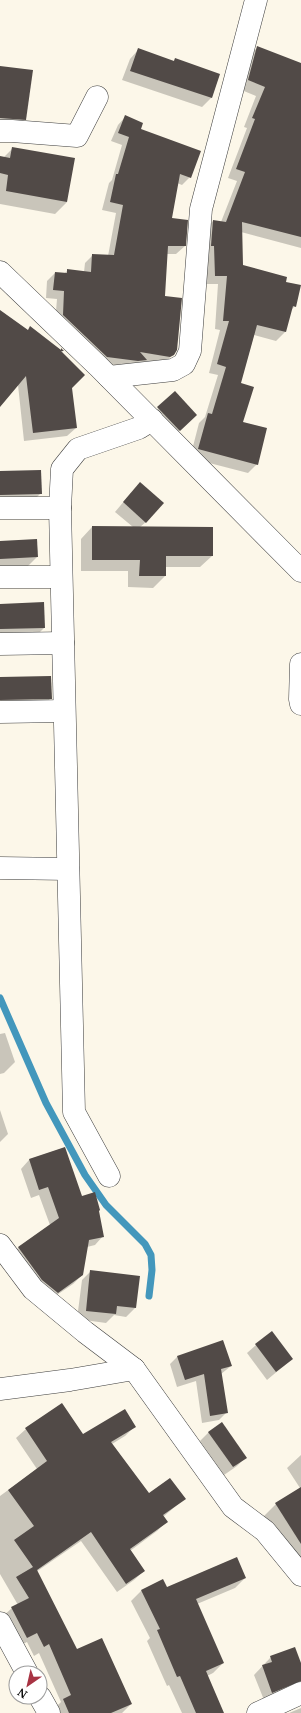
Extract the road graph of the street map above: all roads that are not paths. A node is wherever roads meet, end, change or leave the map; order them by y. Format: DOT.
graph roads {
  1 [pos="256,0"];
  2 [pos="97,97"];
  3 [pos="0,131"];
  4 [pos="0,272"];
  5 [pos="109,377"];
  6 [pos="152,420"];
  7 [pos="0,508"];
  8 [pos="60,508"];
  9 [pos="301,571"];
  10 [pos="0,577"];
  11 [pos="61,577"];
  12 [pos="63,642"];
  13 [pos="0,644"];
  14 [pos="301,664"];
  15 [pos="301,704"];
  16 [pos="64,711"];
  17 [pos="0,712"];
  18 [pos="0,868"];
  19 [pos="68,869"];
  20 [pos="109,1176"];
  21 [pos="0,1245"];
  22 [pos="134,1369"];
  23 [pos="0,1389"];
  24 [pos="301,1575"];
  25 [pos="0,1623"];
  26 [pos="23,1665"];
  27 [pos="301,1693"];
  28 [pos="258,1713"];
  1 -- 5 [label="street"];
  2 -- 3 [label="street"];
  4 -- 5 [label="street"];
  5 -- 6 [label="street"];
  6 -- 8 [label="street"];
  6 -- 9 [label="street"];
  7 -- 8 [label="street"];
  8 -- 11 [label="street"];
  10 -- 11 [label="street"];
  11 -- 12 [label="street"];
  12 -- 13 [label="street"];
  12 -- 16 [label="street"];
  14 -- 15 [label="street"];
  16 -- 17 [label="street"];
  16 -- 19 [label="street"];
  18 -- 19 [label="street"];
  19 -- 20 [label="street"];
  21 -- 22 [label="street"];
  22 -- 23 [label="street"];
  22 -- 24 [label="street"];
  25 -- 26 [label="street"];
  27 -- 28 [label="street"];
}
